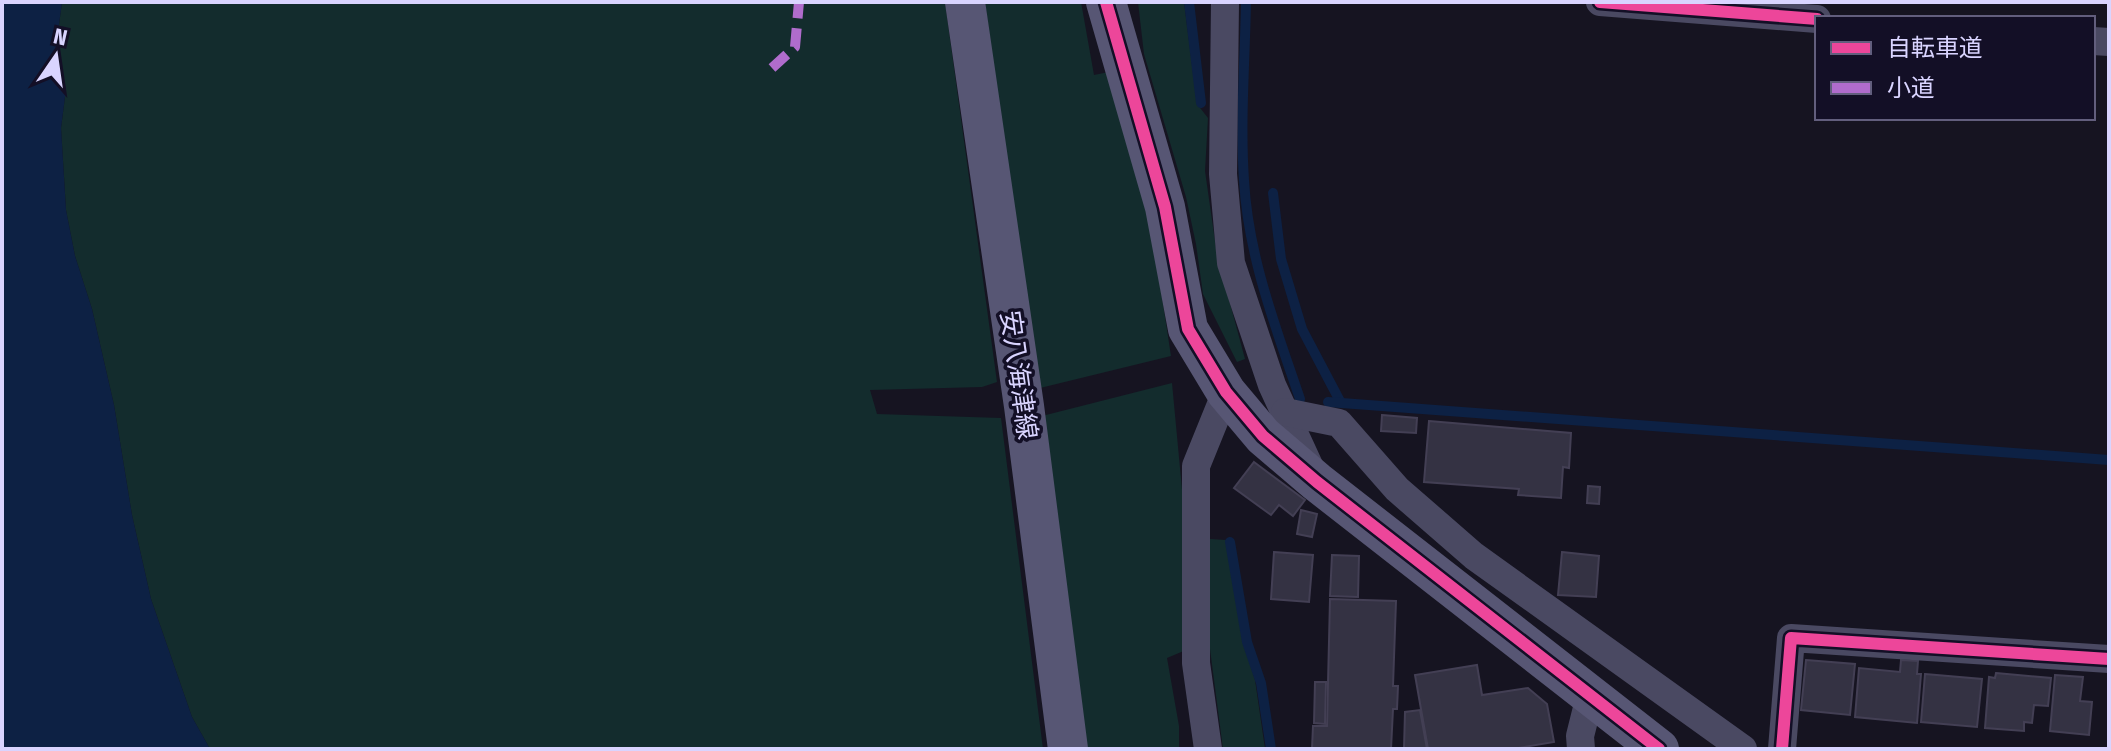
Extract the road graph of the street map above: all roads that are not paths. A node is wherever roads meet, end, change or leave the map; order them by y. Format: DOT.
graph roads {
  1 [pos="965,2"];
  2 [pos="1106,2"];
  3 [pos="1120,2"];
  4 [pos="1225,2"];
  5 [pos="1600,2"];
  6 [pos="1815,19"];
  7 [pos="1125,65"];
  8 [pos="1226,392"];
  9 [pos="1285,412"];
  10 [pos="1317,482"];
  11 [pos="2109,659"];
  12 [pos="1196,663"];
  13 [pos="1590,696"];
  14 [pos="1790,748"];
  15 [pos="1068,749"];
  16 [pos="1188,749"];
  17 [pos="1208,749"];
  18 [pos="1581,749"];
  19 [pos="1659,749"];
  20 [pos="1743,749"];
  1 -- 15 [label="street, 安八海津線"];
  2 -- 7 [label="street"];
  3 -- 7 [label="street"];
  4 -- 9 [label="street"];
  5 -- 6 [label="street"];
  7 -- 8 [label="street"];
  8 -- 10 [label="street"];
  8 -- 12 [label="street"];
  9 -- 10 [label="street"];
  9 -- 20 [label="street"];
  10 -- 13 [label="street"];
  11 -- 14 [label="street"];
  12 -- 16 [label="street"];
  12 -- 17 [label="street"];
  13 -- 18 [label="street"];
  13 -- 19 [label="street"];
}
